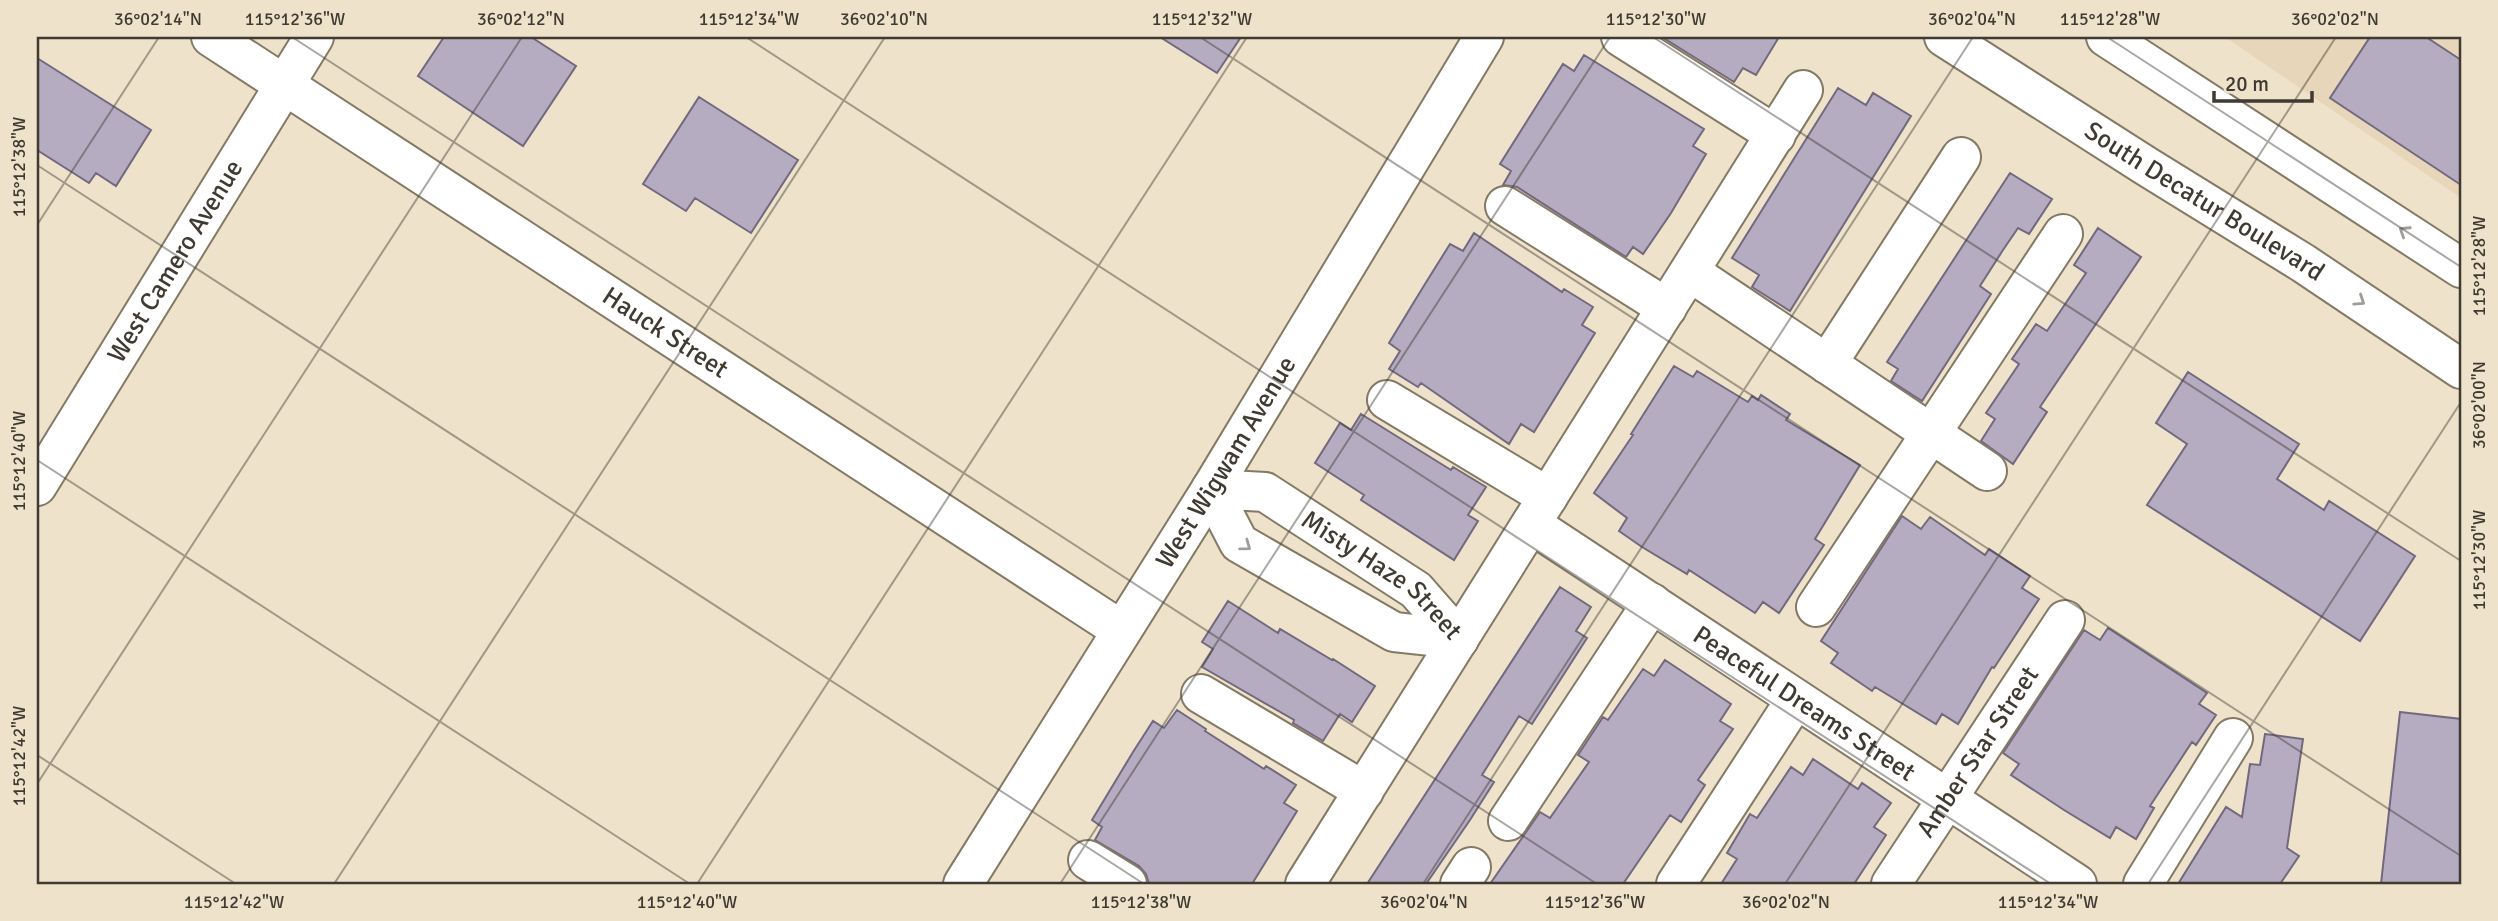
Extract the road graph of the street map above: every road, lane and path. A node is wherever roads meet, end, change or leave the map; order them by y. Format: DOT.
graph roads {
  1 [pos="211,37"];
  2 [pos="314,37"];
  3 [pos="1484,37"];
  4 [pos="1621,37"];
  5 [pos="1944,37"];
  6 [pos="2106,37"];
  7 [pos="284,85"];
  8 [pos="1803,90"];
  9 [pos="1776,135"];
  10 [pos="1961,157"];
  11 [pos="1505,206"];
  12 [pos="2063,234"];
  13 [pos="2461,268"];
  14 [pos="1690,272"];
  15 [pos="1667,308"];
  16 [pos="1827,363"];
  17 [pos="2461,369"];
  18 [pos="1387,400"];
  19 [pos="1931,433"];
  20 [pos="1987,471"];
  21 [pos="37,486"];
  22 [pos="1210,489"];
  23 [pos="1540,511"];
  24 [pos="1652,603"];
  25 [pos="1816,607"];
  26 [pos="2065,620"];
  27 [pos="1121,631"];
  28 [pos="1459,639"];
  29 [pos="1201,694"];
  30 [pos="1797,699"];
  31 [pos="2233,738"];
  32 [pos="1364,791"];
  33 [pos="1947,798"];
  34 [pos="1508,821"];
  35 [pos="1088,860"];
  36 [pos="963,884"];
  37 [pos="1126,884"];
  38 [pos="1305,884"];
  39 [pos="1676,884"];
  40 [pos="1891,884"];
  41 [pos="2077,884"];
  42 [pos="2143,884"];
  1 -- 7 [label="street, Hauck Street"];
  2 -- 7 [label="street, West Camero Avenue"];
  3 -- 22 [label="street, West Wigwam Avenue"];
  4 -- 9 [label="street"];
  5 -- 17 [label="street, South Decatur Boulevard, one-way"];
  13 -- 6 [label="street, one-way"];
  7 -- 21 [label="street, West Camero Avenue"];
  7 -- 27 [label="street, Hauck Street"];
  8 -- 9 [label="street"];
  9 -- 14 [label="street"];
  10 -- 16 [label="street"];
  11 -- 15 [label="street"];
  12 -- 19 [label="street"];
  14 -- 15 [label="street"];
  14 -- 16 [label="street"];
  15 -- 23 [label="street"];
  16 -- 19 [label="street"];
  18 -- 23 [label="street, Peaceful Dreams Street"];
  19 -- 20 [label="street"];
  19 -- 25 [label="street"];
  22 -- 27 [label="street, West Wigwam Avenue"];
  22 -- 28 [label="street, Misty Haze Street"];
  22 -- 28 [label="street, Misty Haze Street, one-way"];
  23 -- 24 [label="street, Peaceful Dreams Street"];
  23 -- 28 [label="street"];
  24 -- 30 [label="street, Peaceful Dreams Street"];
  24 -- 34 [label="street"];
  26 -- 33 [label="street, Amber Star Street"];
  27 -- 36 [label="street, West Wigwam Avenue"];
  28 -- 32 [label="street"];
  29 -- 32 [label="street"];
  30 -- 33 [label="street, Peaceful Dreams Street"];
  30 -- 39 [label="street"];
  31 -- 42 [label="street"];
  32 -- 38 [label="street"];
  33 -- 40 [label="street, Amber Star Street"];
  33 -- 41 [label="street, Peaceful Dreams Street"];
  35 -- 37 [label="street"];
}
